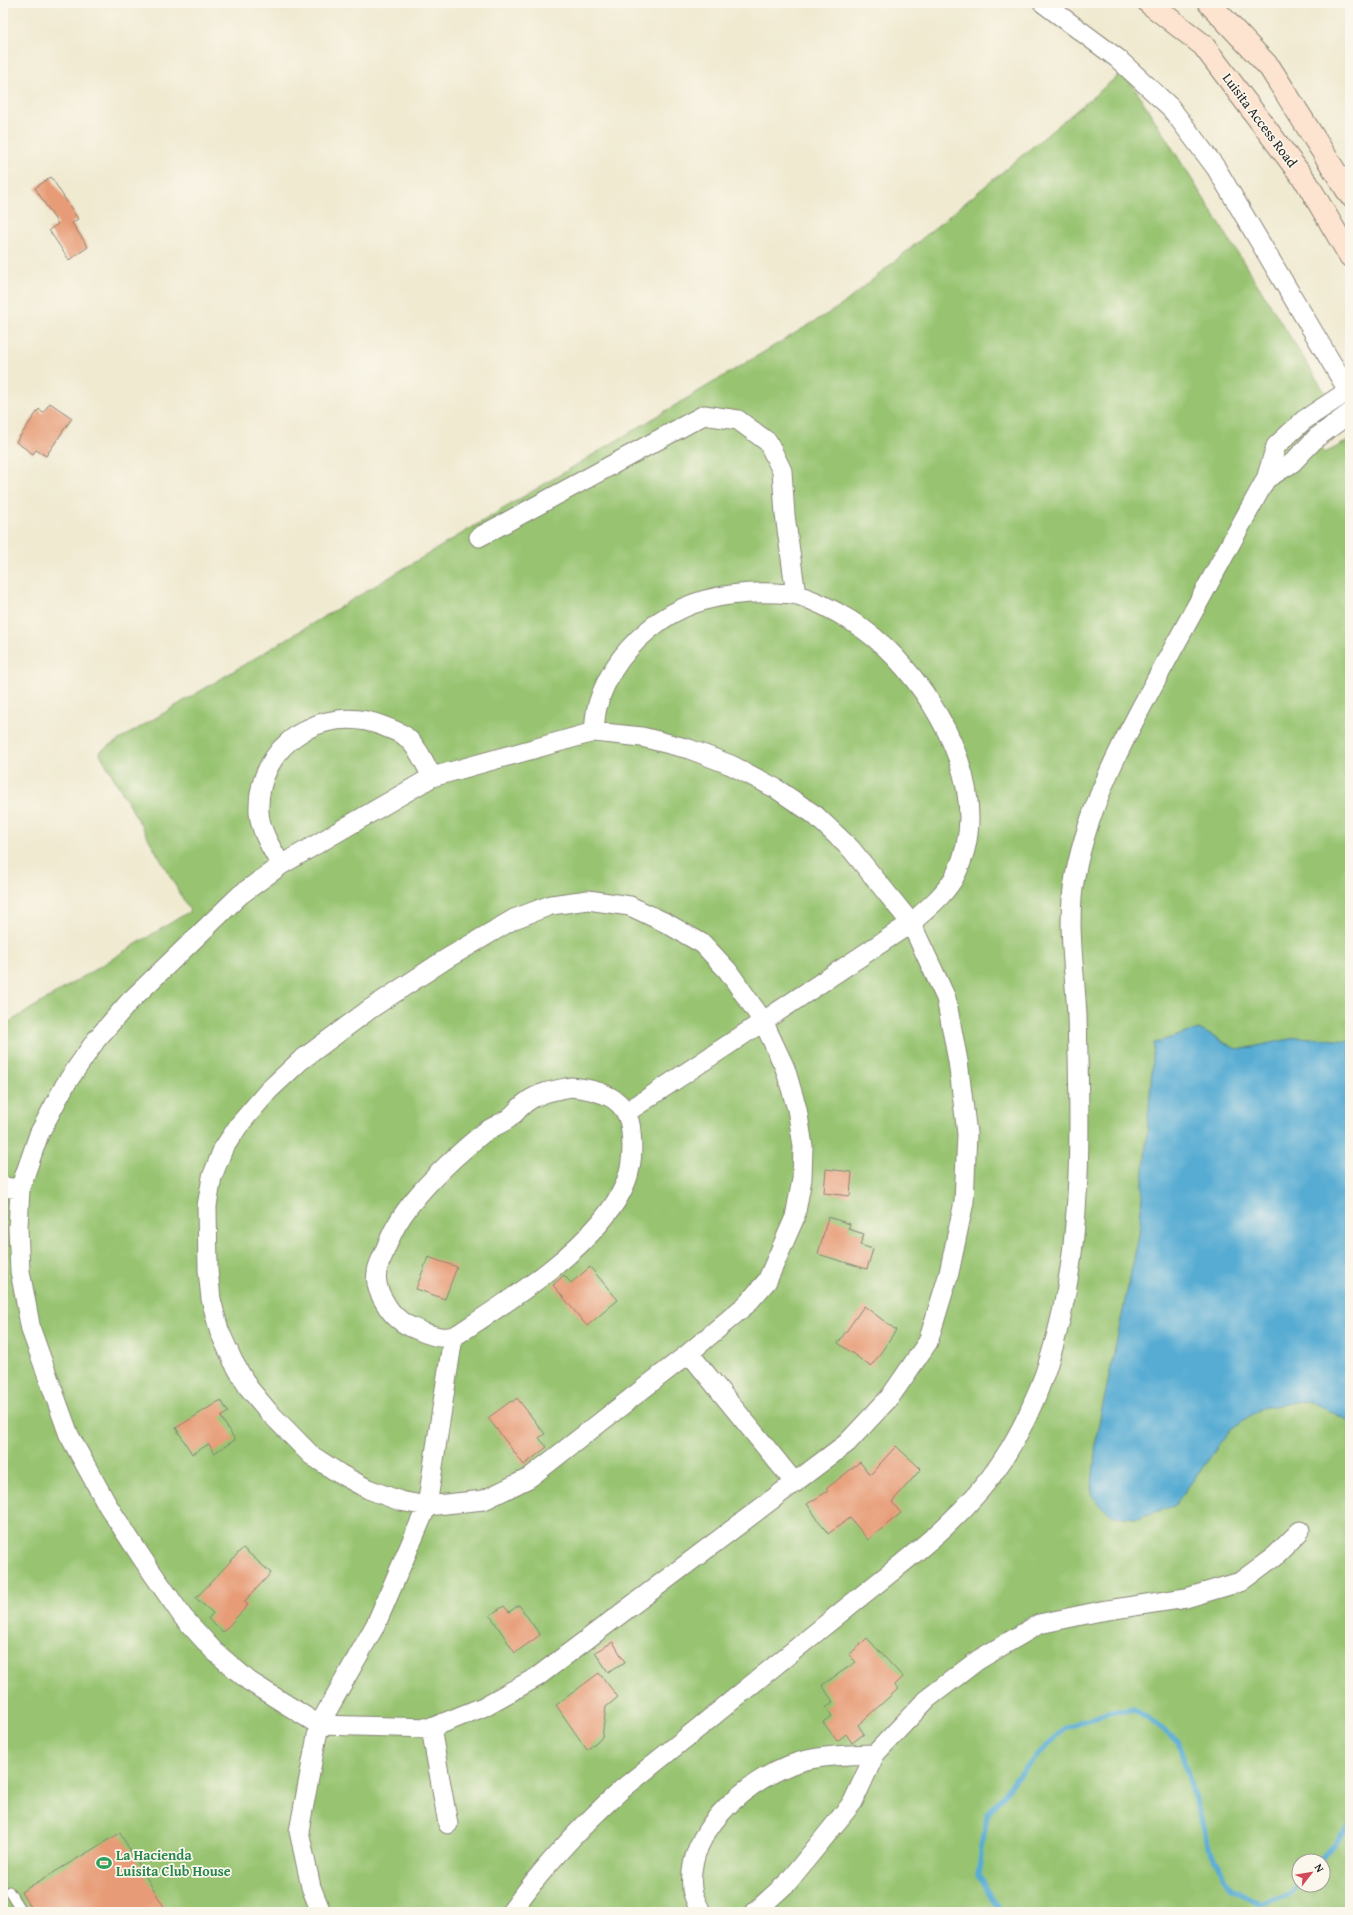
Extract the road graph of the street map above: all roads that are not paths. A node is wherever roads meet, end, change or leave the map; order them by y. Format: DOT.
graph roads {
  1 [pos="1043,3"];
  2 [pos="1149,3"];
  3 [pos="1209,3"];
  4 [pos="1350,195"];
  5 [pos="1350,256"];
  6 [pos="1349,392"];
  7 [pos="1350,413"];
  8 [pos="1266,479"];
  9 [pos="479,538"];
  10 [pos="796,594"];
  11 [pos="594,732"];
  12 [pos="432,777"];
  13 [pos="281,865"];
  14 [pos="911,923"];
  15 [pos="763,1021"];
  16 [pos="627,1112"];
  17 [pos="12,1188"];
  18 [pos="453,1337"];
  19 [pos="689,1353"];
  20 [pos="795,1483"];
  21 [pos="427,1506"];
  22 [pos="1300,1531"];
  23 [pos="319,1724"];
  24 [pos="431,1728"];
  25 [pos="875,1754"];
  26 [pos="448,1824"];
  27 [pos="9,1891"];
  28 [pos="22,1912"];
  29 [pos="320,1912"];
  30 [pos="511,1912"];
  31 [pos="701,1912"];
  32 [pos="755,1912"];
  1 -- 6 [label="street"];
  2 -- 5 [label="main road, Luisita Access Road"];
  3 -- 4 [label="main road"];
  6 -- 8 [label="street"];
  7 -- 8 [label="street"];
  8 -- 30 [label="street"];
  9 -- 10 [label="street"];
  10 -- 11 [label="street"];
  10 -- 14 [label="street"];
  11 -- 12 [label="street"];
  11 -- 14 [label="street"];
  12 -- 13 [label="street"];
  12 -- 13 [label="street"];
  13 -- 17 [label="street"];
  14 -- 15 [label="street"];
  14 -- 20 [label="street"];
  15 -- 16 [label="street"];
  15 -- 19 [label="street"];
  15 -- 21 [label="street"];
  16 -- 18 [label="street"];
  16 -- 18 [label="street"];
  17 -- 23 [label="street"];
  18 -- 21 [label="street"];
  19 -- 20 [label="street"];
  19 -- 21 [label="street"];
  20 -- 24 [label="street"];
  21 -- 23 [label="street"];
  22 -- 25 [label="street"];
  23 -- 24 [label="street"];
  23 -- 29 [label="street"];
  24 -- 26 [label="street"];
  25 -- 31 [label="street"];
  25 -- 32 [label="street"];
  27 -- 28 [label="lane"];
}
